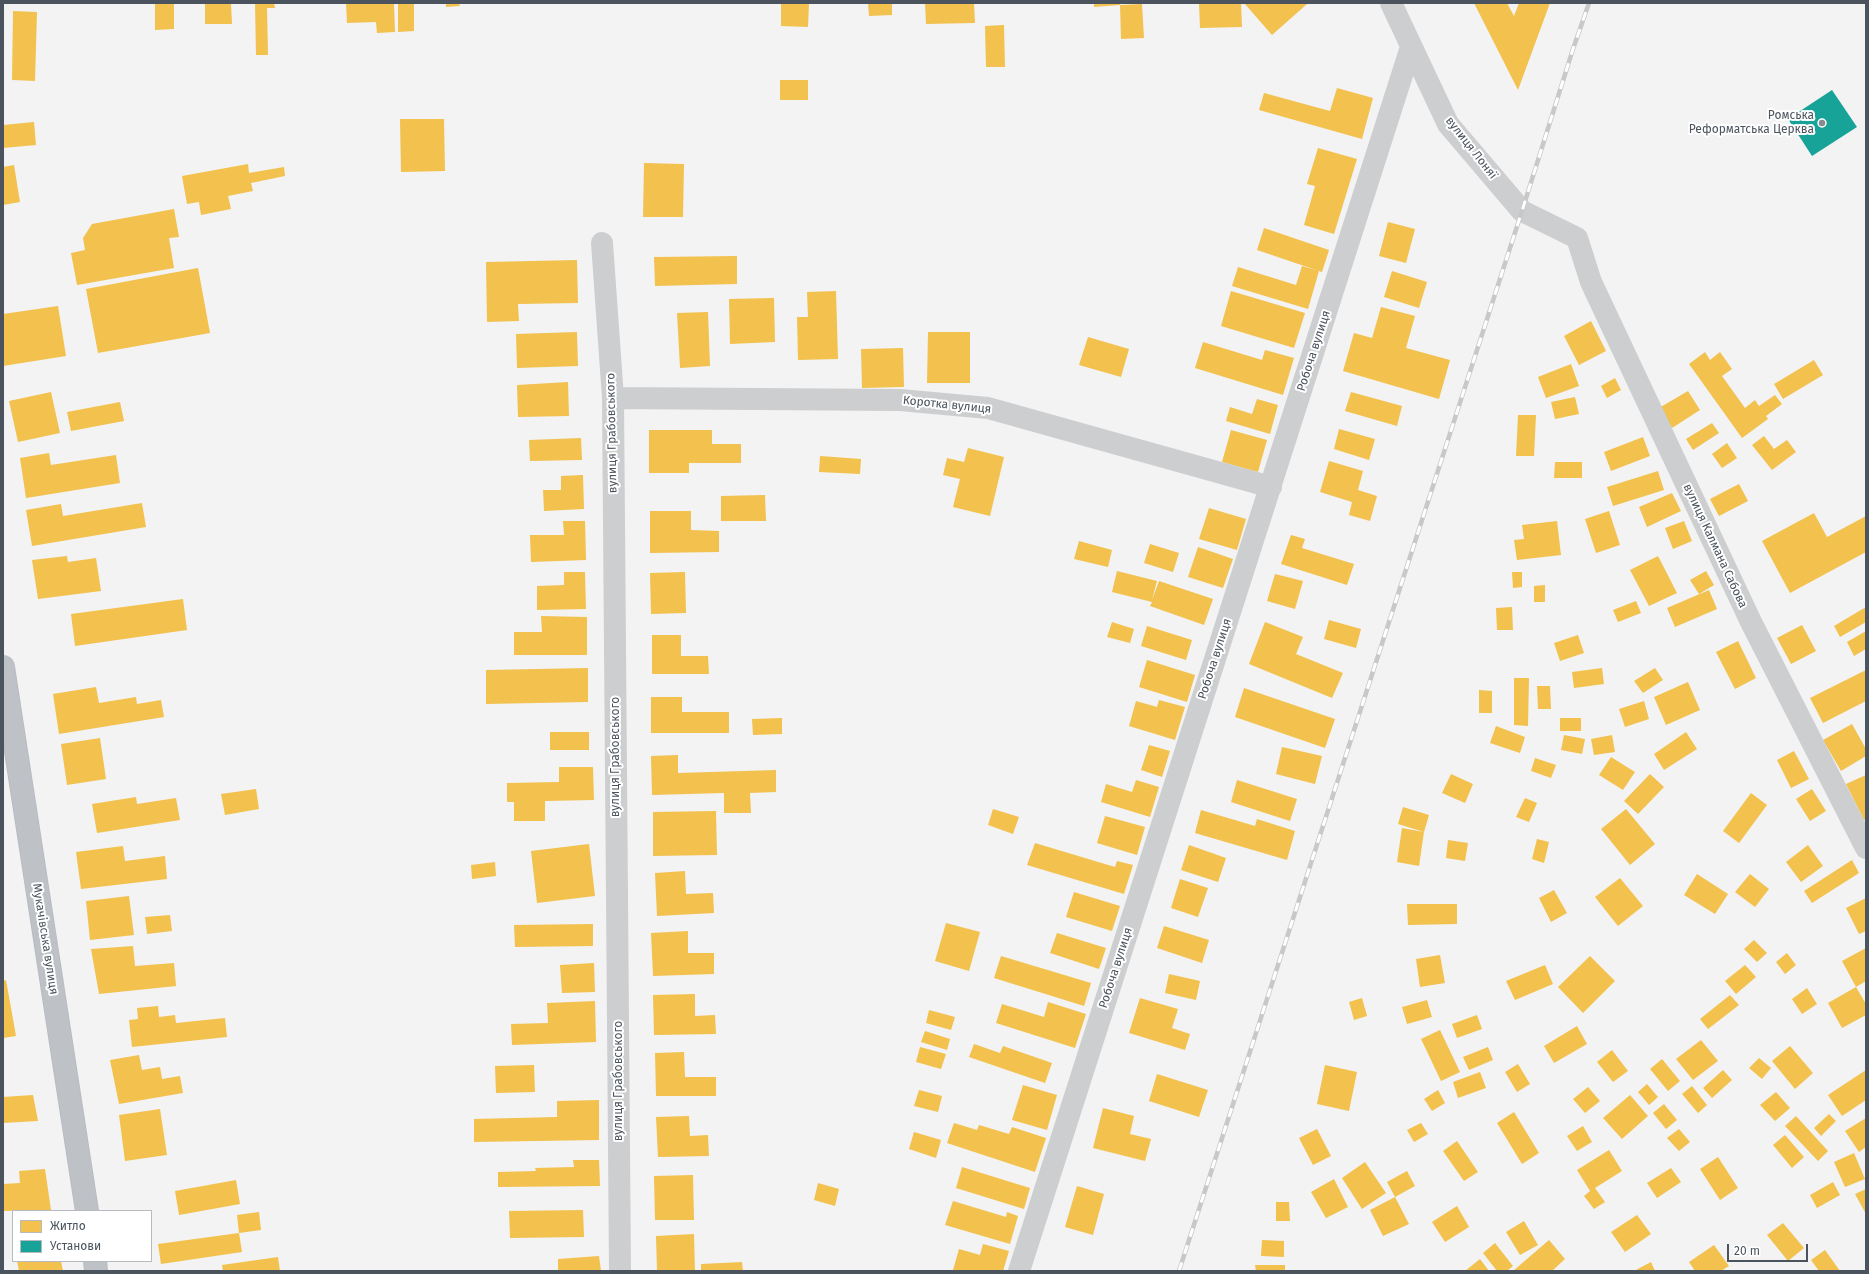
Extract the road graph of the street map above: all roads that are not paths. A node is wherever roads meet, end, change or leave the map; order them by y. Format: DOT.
graph roads {
  1 [pos="1391,3"];
  2 [pos="1411,48"];
  3 [pos="1577,238"];
  4 [pos="602,243"];
  5 [pos="613,398"];
  6 [pos="1271,487"];
  7 [pos="3,667"];
  8 [pos="1866,848"];
  9 [pos="87,1210"];
  10 [pos="620,1271"];
  11 [pos="1018,1271"];
  1 -- 2 [label="street, вулиця Лоняї"];
  2 -- 3 [label="street, вулиця Лоняї"];
  2 -- 6 [label="street, Робоча вулиця"];
  3 -- 8 [label="street, вулиця Калмана Сабова"];
  4 -- 5 [label="street, вулиця Грабовського"];
  5 -- 6 [label="street, Коротка вулиця"];
  5 -- 10 [label="street, вулиця Грабовського"];
  6 -- 11 [label="street, Робоча вулиця"];
  7 -- 9 [label="highway, Мукачівська вулиця"];
}
